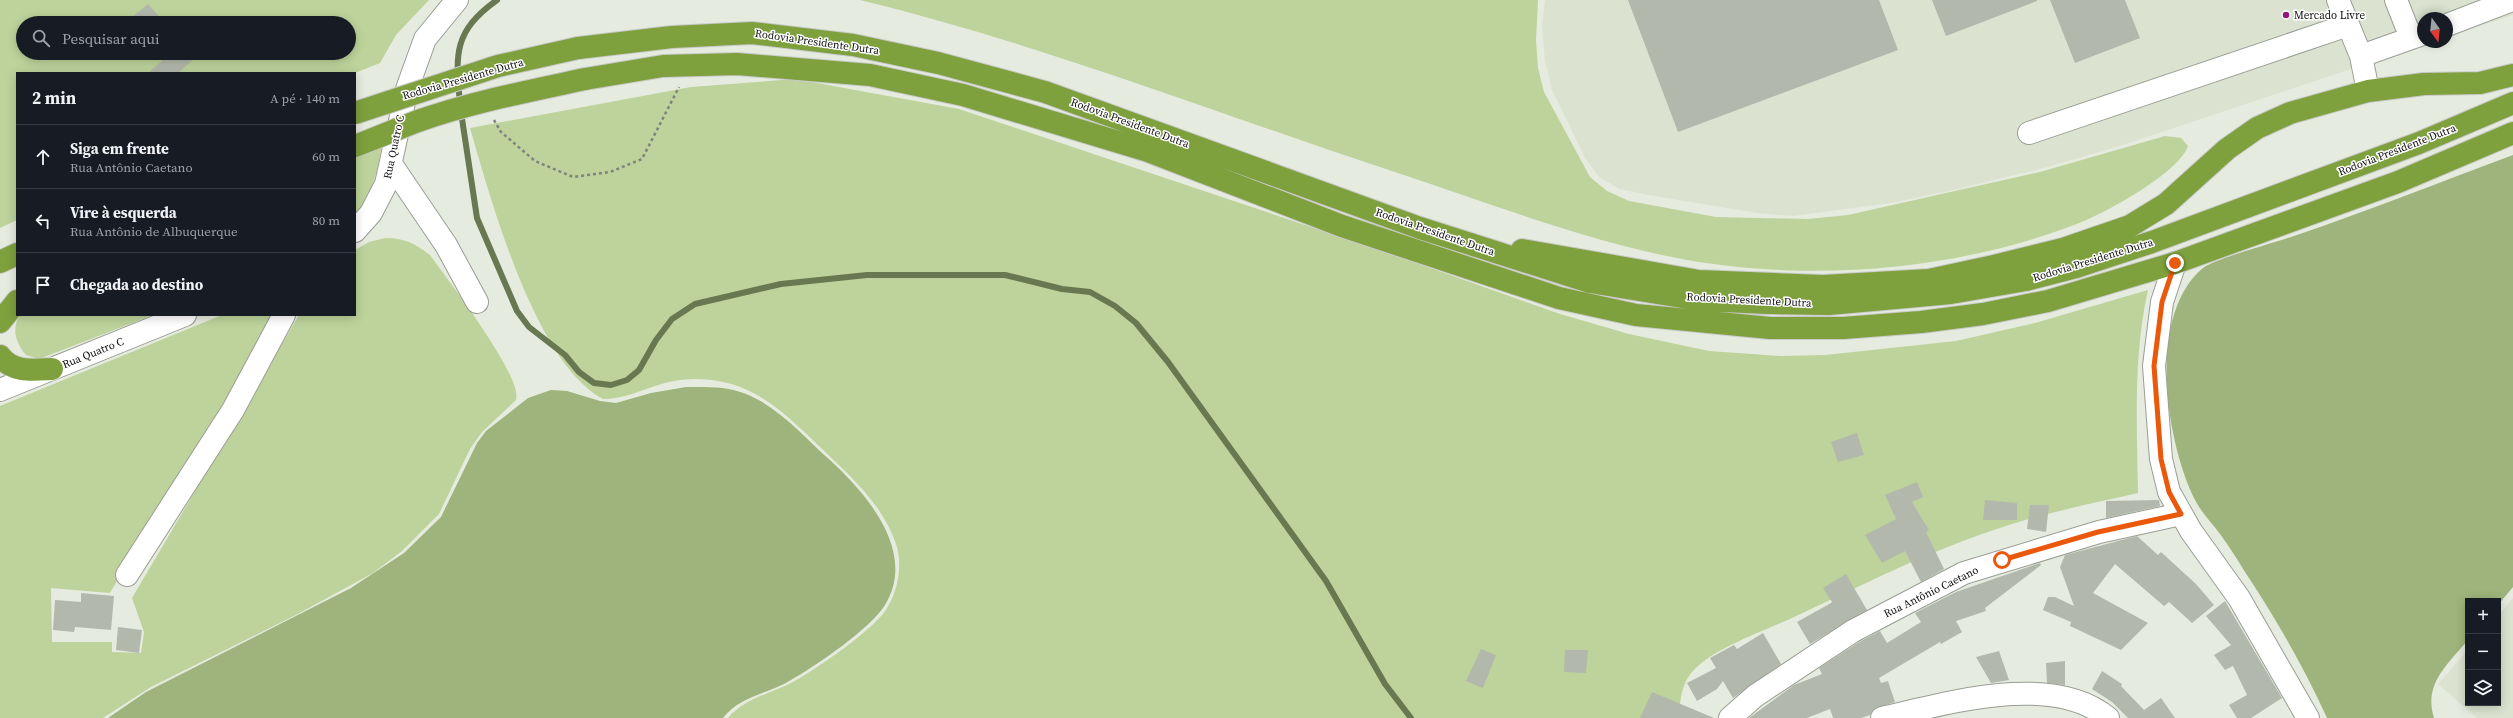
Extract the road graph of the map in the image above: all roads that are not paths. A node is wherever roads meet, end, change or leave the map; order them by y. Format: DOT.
graph roads {
  1 [pos="457,0"];
  2 [pos="2338,0"];
  3 [pos="2396,0"];
  4 [pos="2512,0"];
  5 [pos="2453,23"];
  6 [pos="2348,25"];
  7 [pos="2417,36"];
  8 [pos="2361,56"];
  9 [pos="2513,75"];
  10 [pos="2368,91"];
  11 [pos="2513,103"];
  12 [pos="356,113"];
  13 [pos="2029,132"];
  14 [pos="2513,133"];
  15 [pos="356,146"];
  16 [pos="391,164"];
  17 [pos="356,230"];
  18 [pos="1469,244"];
  19 [pos="16,254"];
  20 [pos="0,262"];
  21 [pos="2175,263"];
  22 [pos="16,289"];
  23 [pos="0,297"];
  24 [pos="16,302"];
  25 [pos="477,302"];
  26 [pos="183,316"];
  27 [pos="283,316"];
  28 [pos="0,322"];
  29 [pos="0,356"];
  30 [pos="52,369"];
  31 [pos="0,390"];
  32 [pos="2181,514"];
  33 [pos="127,575"];
  34 [pos="1730,718"];
  35 [pos="1882,718"];
  36 [pos="2108,718"];
  37 [pos="2308,718"];
  1 -- 16 [label="street, Rua Quatro C"];
  2 -- 6 [label="street"];
  3 -- 7 [label="street"];
  4 -- 5 [label="street"];
  6 -- 8 [label="street"];
  6 -- 13 [label="street"];
  7 -- 8 [label="street"];
  8 -- 10 [label="street"];
  9 -- 10 [label="highway"];
  10 -- 18 [label="highway"];
  11 -- 18 [label="highway, Rodovia Presidente Dutra"];
  12 -- 18 [label="highway, Rodovia Presidente Dutra, bridge"];
  14 -- 21 [label="highway, Rodovia Presidente Dutra"];
  15 -- 21 [label="highway, Rodovia Presidente Dutra, bridge"];
  16 -- 17 [label="street, Rua Quatro C"];
  16 -- 25 [label="street"];
  19 -- 20 [label="highway"];
  21 -- 32 [label="street"];
  22 -- 23 [label="highway"];
  24 -- 28 [label="highway"];
  26 -- 30 [label="street, Rua Quatro C"];
  27 -- 33 [label="street"];
  29 -- 30 [label="highway"];
  30 -- 31 [label="street, Rua Quatro C"];
  32 -- 34 [label="street, Rua Antônio Caetano"];
  32 -- 37 [label="street"];
  35 -- 36 [label="street"];
}
